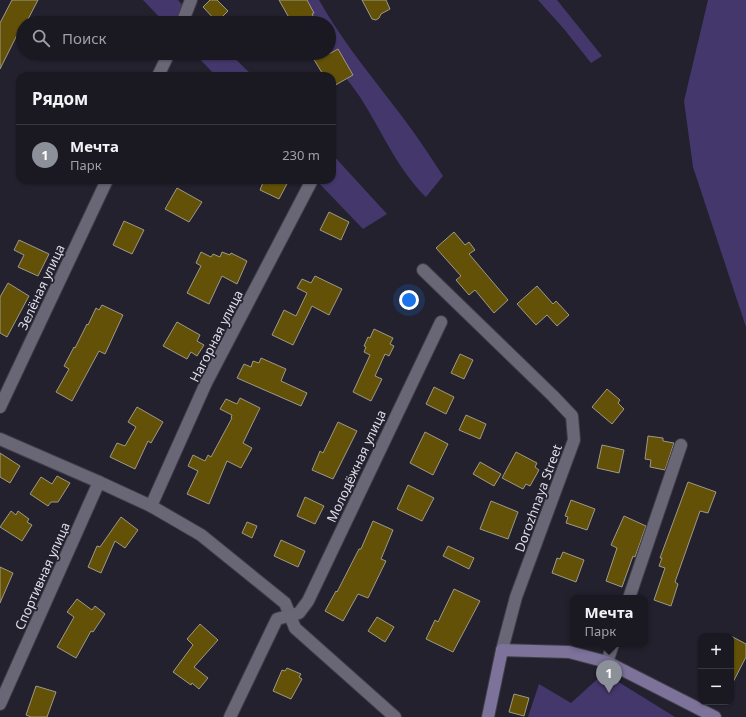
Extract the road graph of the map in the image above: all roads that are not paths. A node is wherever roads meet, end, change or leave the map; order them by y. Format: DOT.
graph roads {
  1 [pos="191,0"];
  2 [pos="185,16"];
  3 [pos="166,60"];
  4 [pos="160,72"];
  5 [pos="105,184"];
  6 [pos="310,184"];
  7 [pos="423,270"];
  8 [pos="441,322"];
  9 [pos="0,407"];
  10 [pos="0,439"];
  11 [pos="681,444"];
  12 [pos="100,482"];
  13 [pos="151,506"];
  14 [pos="630,595"];
  15 [pos="289,615"];
  16 [pos="612,647"];
  17 [pos="502,650"];
  18 [pos="607,662"];
  19 [pos="0,704"];
  20 [pos="230,717"];
  21 [pos="395,717"];
  22 [pos="488,717"];
  23 [pos="715,717"];
  1 -- 2 [label="street"];
  3 -- 4 [label="street"];
  5 -- 9 [label="street, Зелёная улица"];
  6 -- 13 [label="street, Нагорная улица"];
  7 -- 17 [label="street, Dorozhnaya Street"];
  8 -- 15 [label="street, Молодёжная улица"];
  10 -- 12 [label="street"];
  11 -- 14 [label="street"];
  12 -- 13 [label="street"];
  12 -- 19 [label="street, Спортивная улица"];
  13 -- 15 [label="street"];
  15 -- 20 [label="street, Молодёжная улица"];
  15 -- 21 [label="street"];
  16 -- 18 [label="street"];
  17 -- 18 [label="street"];
  17 -- 22 [label="street"];
  18 -- 23 [label="street"];
}
